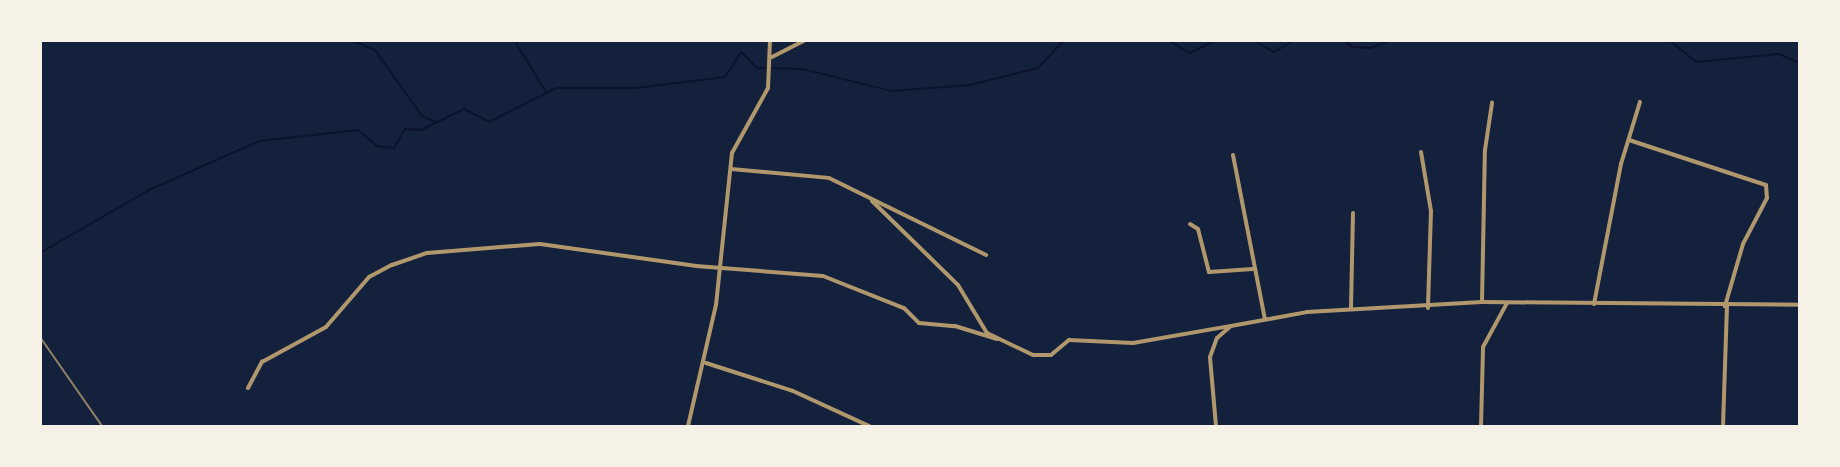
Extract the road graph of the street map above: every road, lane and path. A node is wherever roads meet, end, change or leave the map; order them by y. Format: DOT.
graph roads {
  1 [pos="770,40"];
  2 [pos="806,40"];
  3 [pos="772,57"];
  4 [pos="1640,102"];
  5 [pos="1492,103"];
  6 [pos="1629,140"];
  7 [pos="1420,152"];
  8 [pos="1233,155"];
  9 [pos="731,169"];
  10 [pos="872,201"];
  11 [pos="1353,213"];
  12 [pos="1190,224"];
  13 [pos="986,255"];
  14 [pos="722,265"];
  15 [pos="1253,269"];
  16 [pos="1482,302"];
  17 [pos="1508,302"];
  18 [pos="1594,304"];
  19 [pos="1800,305"];
  20 [pos="1726,306"];
  21 [pos="1351,308"];
  22 [pos="1428,308"];
  23 [pos="1265,320"];
  24 [pos="1231,326"];
  25 [pos="997,339"];
  26 [pos="705,363"];
  27 [pos="248,388"];
  28 [pos="688,426"];
  29 [pos="869,426"];
  30 [pos="1216,426"];
  31 [pos="1481,426"];
  32 [pos="1723,426"];
  1 -- 3 [label="street"];
  2 -- 3 [label="street"];
  3 -- 9 [label="street"];
  4 -- 6 [label="street"];
  5 -- 16 [label="street"];
  6 -- 18 [label="street"];
  6 -- 20 [label="street"];
  7 -- 22 [label="street"];
  8 -- 15 [label="street"];
  9 -- 10 [label="street"];
  9 -- 14 [label="street"];
  10 -- 13 [label="street"];
  10 -- 25 [label="street"];
  11 -- 21 [label="street"];
  12 -- 15 [label="street"];
  14 -- 25 [label="street"];
  14 -- 26 [label="street"];
  14 -- 27 [label="street"];
  15 -- 23 [label="street"];
  16 -- 17 [label="street"];
  16 -- 22 [label="street"];
  17 -- 18 [label="street"];
  17 -- 31 [label="street"];
  18 -- 20 [label="street"];
  19 -- 20 [label="street"];
  20 -- 32 [label="street"];
  21 -- 22 [label="street"];
  21 -- 23 [label="street"];
  23 -- 24 [label="street"];
  24 -- 25 [label="street"];
  24 -- 30 [label="street"];
  26 -- 28 [label="street"];
  26 -- 29 [label="street"];
}
